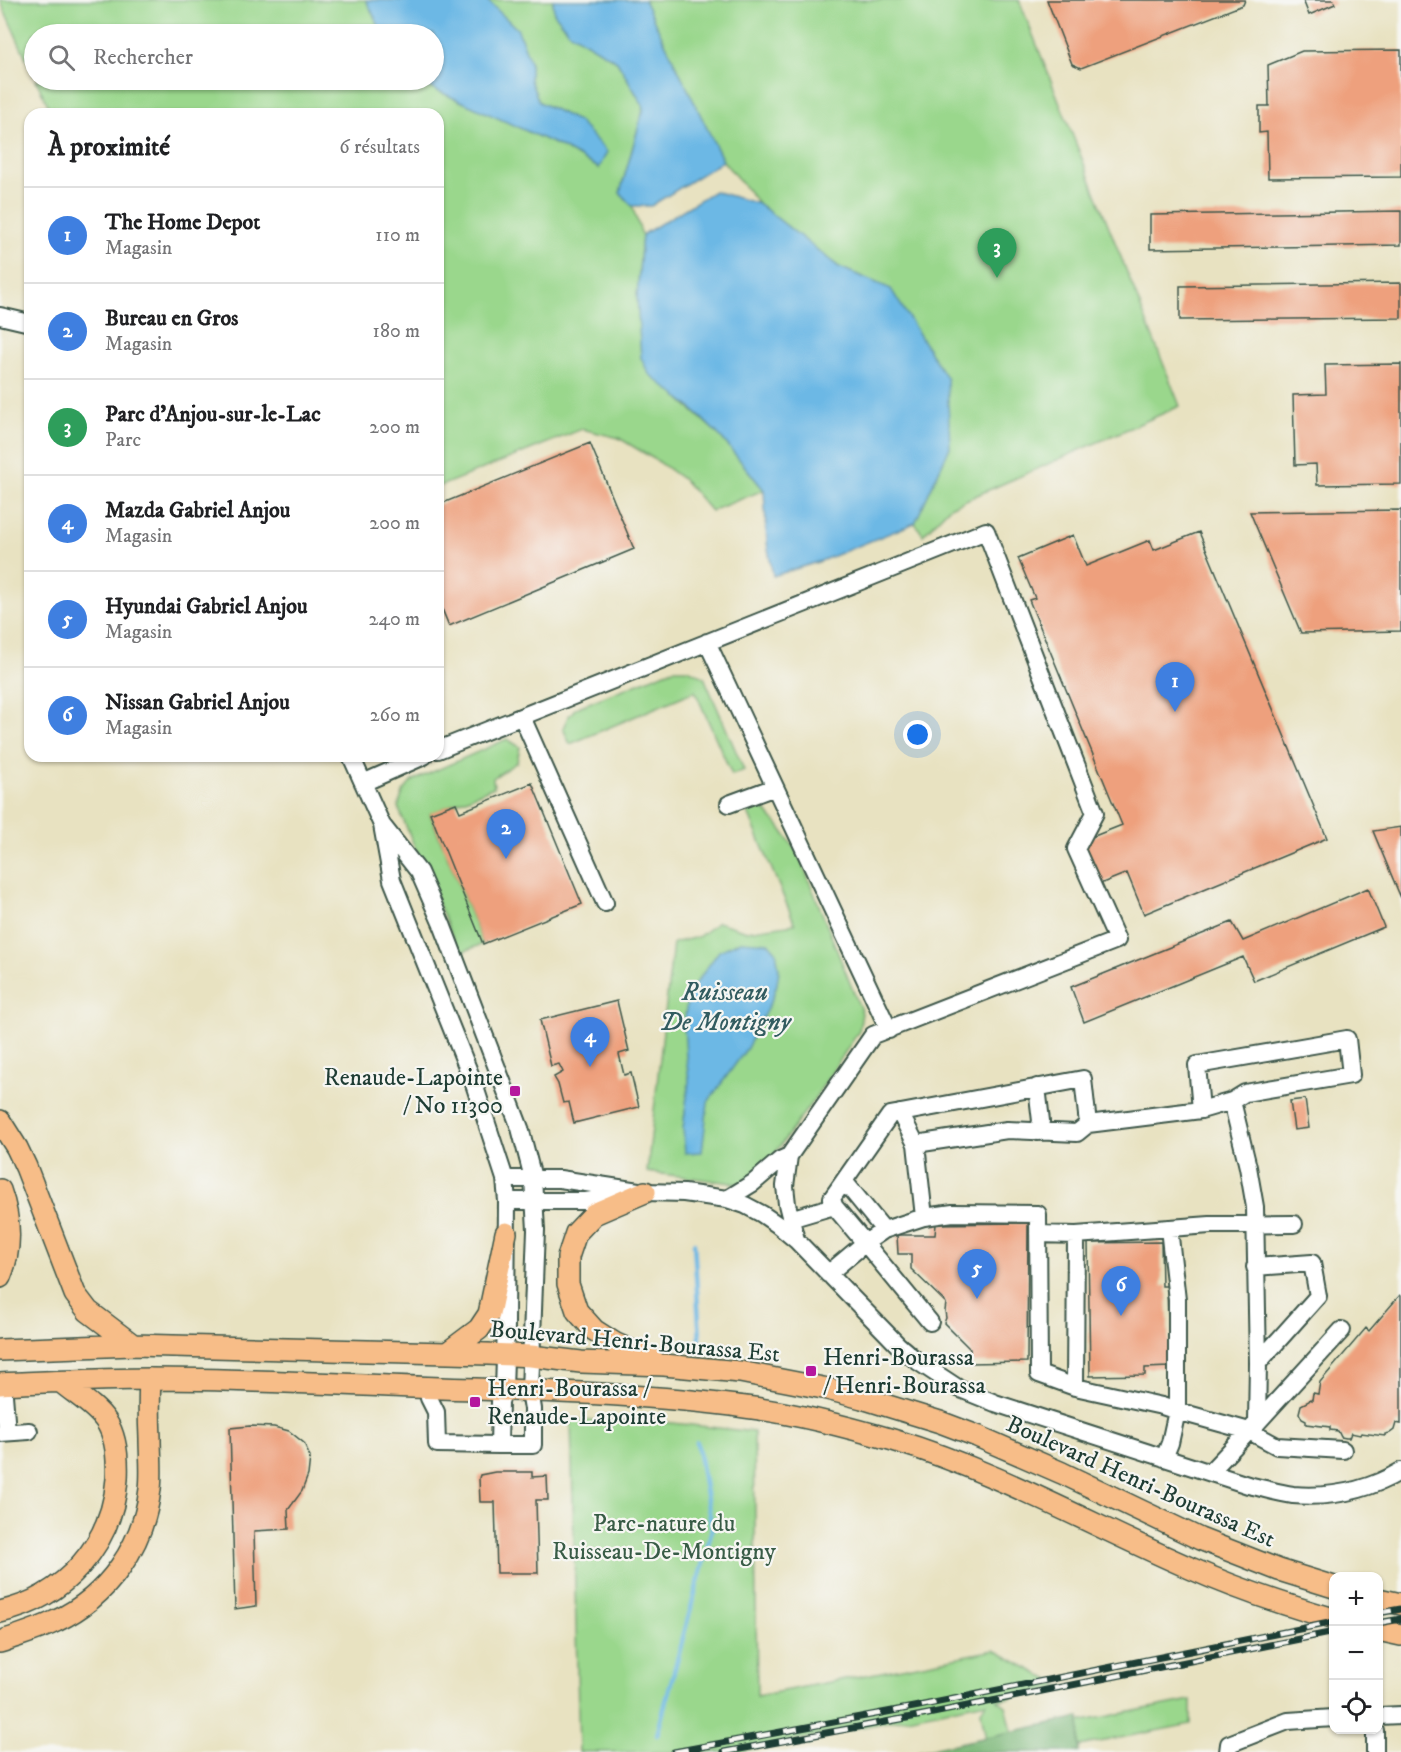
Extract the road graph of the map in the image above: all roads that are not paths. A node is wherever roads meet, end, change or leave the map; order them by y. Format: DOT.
graph roads {
  1 [pos="0,316"];
  2 [pos="24,322"];
  3 [pos="707,642"];
  4 [pos="522,717"];
  5 [pos="444,748"];
  6 [pos="354,762"];
  7 [pos="410,762"];
  8 [pos="363,783"];
  9 [pos="775,788"];
  10 [pos="729,804"];
  11 [pos="382,825"];
  12 [pos="605,903"];
  13 [pos="889,1030"];
  14 [pos="500,1075"];
  15 [pos="474,1084"];
  16 [pos="1037,1088"];
  17 [pos="1232,1101"];
  18 [pos="1201,1110"];
  19 [pos="900,1113"];
  20 [pos="0,1121"];
  21 [pos="1088,1124"];
  22 [pos="1038,1132"];
  23 [pos="916,1144"];
  24 [pos="789,1156"];
  25 [pos="533,1178"];
  26 [pos="505,1179"];
  27 [pos="843,1181"];
  28 [pos="0,1190"];
  29 [pos="645,1192"];
  30 [pos="727,1199"];
  31 [pos="507,1201"];
  32 [pos="535,1202"];
  33 [pos="834,1206"];
  34 [pos="924,1217"];
  35 [pos="790,1219"];
  36 [pos="1294,1224"];
  37 [pos="1254,1226"];
  38 [pos="1169,1228"];
  39 [pos="884,1230"];
  40 [pos="506,1233"];
  41 [pos="1038,1234"];
  42 [pos="1076,1235"];
  43 [pos="796,1240"];
  44 [pos="865,1243"];
  45 [pos="1256,1267"];
  46 [pos="828,1274"];
  47 [pos="0,1277"];
  48 [pos="930,1322"];
  49 [pos="1342,1330"];
  50 [pos="133,1345"];
  51 [pos="0,1350"];
  52 [pos="447,1353"];
  53 [pos="506,1355"];
  54 [pos="531,1356"];
  55 [pos="1258,1363"];
  56 [pos="664,1365"];
  57 [pos="150,1379"];
  58 [pos="61,1382"];
  59 [pos="427,1387"];
  60 [pos="1075,1387"];
  61 [pos="2,1390"];
  62 [pos="504,1390"];
  63 [pos="530,1391"];
  64 [pos="1177,1411"];
  65 [pos="1253,1427"];
  66 [pos="29,1431"];
  67 [pos="3,1433"];
  68 [pos="499,1444"];
  69 [pos="1344,1450"];
  70 [pos="1164,1458"];
  71 [pos="1210,1472"];
  72 [pos="1399,1472"];
  73 [pos="1329,1585"];
  74 [pos="1383,1600"];
  75 [pos="1401,1604"];
  76 [pos="0,1612"];
  77 [pos="1329,1617"];
  78 [pos="1383,1631"];
  79 [pos="1401,1635"];
  80 [pos="0,1641"];
  81 [pos="1401,1715"];
  82 [pos="1383,1716"];
  83 [pos="1329,1718"];
  84 [pos="1375,1734"];
  85 [pos="1228,1752"];
  86 [pos="1375,1752"];
  1 -- 2 [label="street"];
  3 -- 4 [label="street"];
  3 -- 9 [label="street"];
  3 -- 13 [label="street"];
  4 -- 5 [label="street"];
  4 -- 12 [label="street"];
  6 -- 8 [label="street"];
  7 -- 8 [label="street"];
  8 -- 11 [label="street"];
  9 -- 10 [label="street"];
  9 -- 13 [label="street"];
  11 -- 14 [label="street"];
  11 -- 15 [label="street"];
  13 -- 24 [label="street"];
  14 -- 15 [label="street"];
  14 -- 25 [label="street"];
  15 -- 26 [label="street"];
  16 -- 19 [label="street"];
  16 -- 21 [label="street"];
  16 -- 22 [label="street"];
  17 -- 18 [label="street"];
  17 -- 18 [label="street"];
  17 -- 37 [label="street"];
  18 -- 21 [label="street"];
  19 -- 23 [label="street"];
  19 -- 27 [label="street"];
  20 -- 50 [label="main road"];
  21 -- 22 [label="street"];
  22 -- 23 [label="street"];
  23 -- 34 [label="street"];
  24 -- 30 [label="street"];
  24 -- 35 [label="street"];
  25 -- 26 [label="street, Boulevard Henri-Bourassa Est"];
  25 -- 29 [label="street, Boulevard Henri-Bourassa Est"];
  25 -- 32 [label="street"];
  26 -- 31 [label="street"];
  27 -- 33 [label="street"];
  27 -- 39 [label="street"];
  28 -- 47 [label="main road"];
  29 -- 30 [label="street, Boulevard Henri-Bourassa Est"];
  29 -- 32 [label="street, Boulevard Henri-Bourassa Est"];
  29 -- 56 [label="main road"];
  30 -- 43 [label="street, Boulevard Henri-Bourassa Est"];
  31 -- 32 [label="street, Boulevard Henri-Bourassa Est"];
  31 -- 40 [label="street"];
  32 -- 54 [label="street"];
  33 -- 35 [label="street"];
  33 -- 44 [label="street"];
  34 -- 39 [label="street"];
  34 -- 41 [label="street"];
  35 -- 43 [label="street"];
  36 -- 37 [label="street"];
  37 -- 38 [label="street"];
  37 -- 45 [label="street"];
  38 -- 42 [label="street"];
  38 -- 64 [label="street"];
  39 -- 44 [label="street"];
  40 -- 52 [label="main road"];
  40 -- 53 [label="street"];
  41 -- 42 [label="street"];
  41 -- 60 [label="street"];
  42 -- 60 [label="street"];
  43 -- 46 [label="street, Boulevard Henri-Bourassa Est"];
  44 -- 46 [label="street"];
  44 -- 48 [label="street"];
  45 -- 55 [label="street"];
  45 -- 55 [label="street"];
  46 -- 70 [label="street, Boulevard Henri-Bourassa Est"];
  49 -- 65 [label="street"];
  50 -- 51 [label="main road, Boulevard Henri-Bourassa Est"];
  50 -- 52 [label="main road, Boulevard Henri-Bourassa Est"];
  52 -- 53 [label="main road, Boulevard Henri-Bourassa Est"];
  53 -- 54 [label="main road, Boulevard Henri-Bourassa Est"];
  53 -- 62 [label="street"];
  54 -- 56 [label="main road, Boulevard Henri-Bourassa Est"];
  54 -- 63 [label="street"];
  55 -- 65 [label="street"];
  56 -- 73 [label="main road, Boulevard Henri-Bourassa Est"];
  57 -- 58 [label="main road"];
  57 -- 59 [label="main road"];
  57 -- 80 [label="main road"];
  58 -- 61 [label="main road"];
  58 -- 76 [label="main road"];
  59 -- 62 [label="main road"];
  59 -- 68 [label="street"];
  60 -- 64 [label="street"];
  61 -- 67 [label="street"];
  62 -- 63 [label="main road"];
  62 -- 68 [label="street"];
  63 -- 68 [label="street"];
  63 -- 77 [label="main road"];
  64 -- 65 [label="street"];
  64 -- 70 [label="street"];
  65 -- 69 [label="street"];
  65 -- 71 [label="street"];
  66 -- 67 [label="street"];
  70 -- 71 [label="street, Boulevard Henri-Bourassa Est"];
  71 -- 72 [label="street, Boulevard Henri-Bourassa Est"];
  74 -- 75 [label="main road"];
  78 -- 79 [label="main road"];
  81 -- 82 [label="street"];
  83 -- 85 [label="street"];
  84 -- 86 [label="street"];
}
